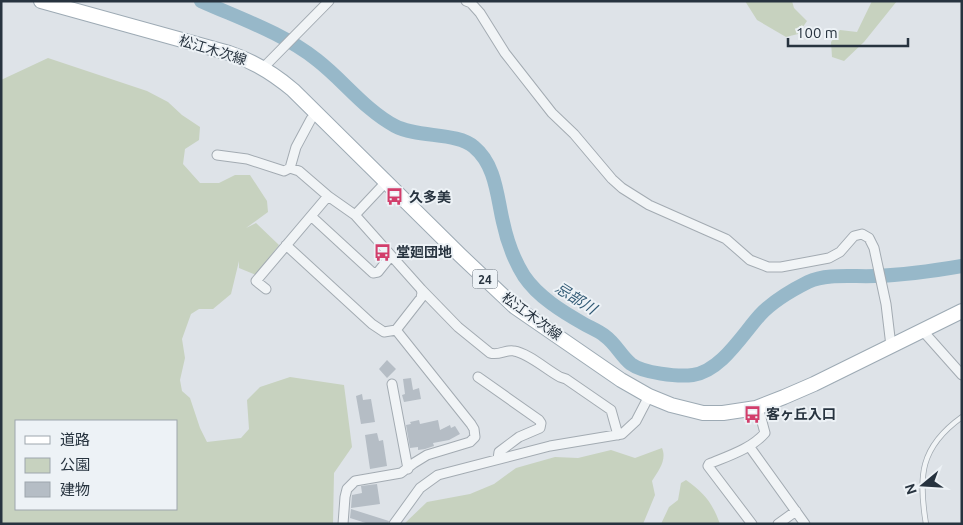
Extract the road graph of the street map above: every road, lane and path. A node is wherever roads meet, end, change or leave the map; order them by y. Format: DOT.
graph roads {
  1 [pos="41,1"];
  2 [pos="329,1"];
  3 [pos="466,1"];
  4 [pos="263,68"];
  5 [pos="311,119"];
  6 [pos="217,155"];
  7 [pos="290,168"];
  8 [pos="386,182"];
  9 [pos="328,196"];
  10 [pos="311,216"];
  11 [pos="355,216"];
  12 [pos="286,245"];
  13 [pos="390,257"];
  14 [pos="266,289"];
  15 [pos="421,289"];
  16 [pos="962,312"];
  17 [pos="396,330"];
  18 [pos="922,330"];
  19 [pos="890,346"];
  20 [pos="962,375"];
  21 [pos="478,376"];
  22 [pos="392,384"];
  23 [pos="649,396"];
  24 [pos="758,407"];
  25 [pos="962,416"];
  26 [pos="618,435"];
  27 [pos="749,446"];
  28 [pos="498,459"];
  29 [pos="408,469"];
  30 [pos="796,511"];
  31 [pos="344,524"];
  32 [pos="394,524"];
  33 [pos="752,524"];
  34 [pos="778,524"];
  35 [pos="805,524"];
  36 [pos="926,524"];
  1 -- 4 [label="main road, 松江木次線 / 24"];
  2 -- 4 [label="street"];
  3 -- 19 [label="street"];
  4 -- 8 [label="main road, 松江木次線 / 24"];
  5 -- 7 [label="street"];
  6 -- 7 [label="street"];
  7 -- 9 [label="street"];
  8 -- 11 [label="street"];
  8 -- 23 [label="main road, 松江木次線 / 24"];
  9 -- 10 [label="street"];
  9 -- 11 [label="street"];
  10 -- 12 [label="street"];
  10 -- 13 [label="street"];
  11 -- 13 [label="street"];
  12 -- 14 [label="street"];
  12 -- 17 [label="street"];
  13 -- 15 [label="street"];
  15 -- 17 [label="street"];
  15 -- 26 [label="street"];
  16 -- 18 [label="main road, 松江木次線 / 24"];
  17 -- 29 [label="street"];
  18 -- 19 [label="main road, 松江木次線 / 24"];
  18 -- 20 [label="street"];
  19 -- 24 [label="main road, 松江木次線 / 24"];
  21 -- 28 [label="street"];
  22 -- 29 [label="street"];
  23 -- 24 [label="main road, 松江木次線 / 24"];
  23 -- 26 [label="street"];
  24 -- 27 [label="street"];
  25 -- 36 [label="lane"];
  26 -- 28 [label="street"];
  27 -- 30 [label="street"];
  27 -- 33 [label="street"];
  28 -- 32 [label="street"];
  29 -- 31 [label="street"];
  30 -- 34 [label="street"];
  30 -- 35 [label="street"];
}
